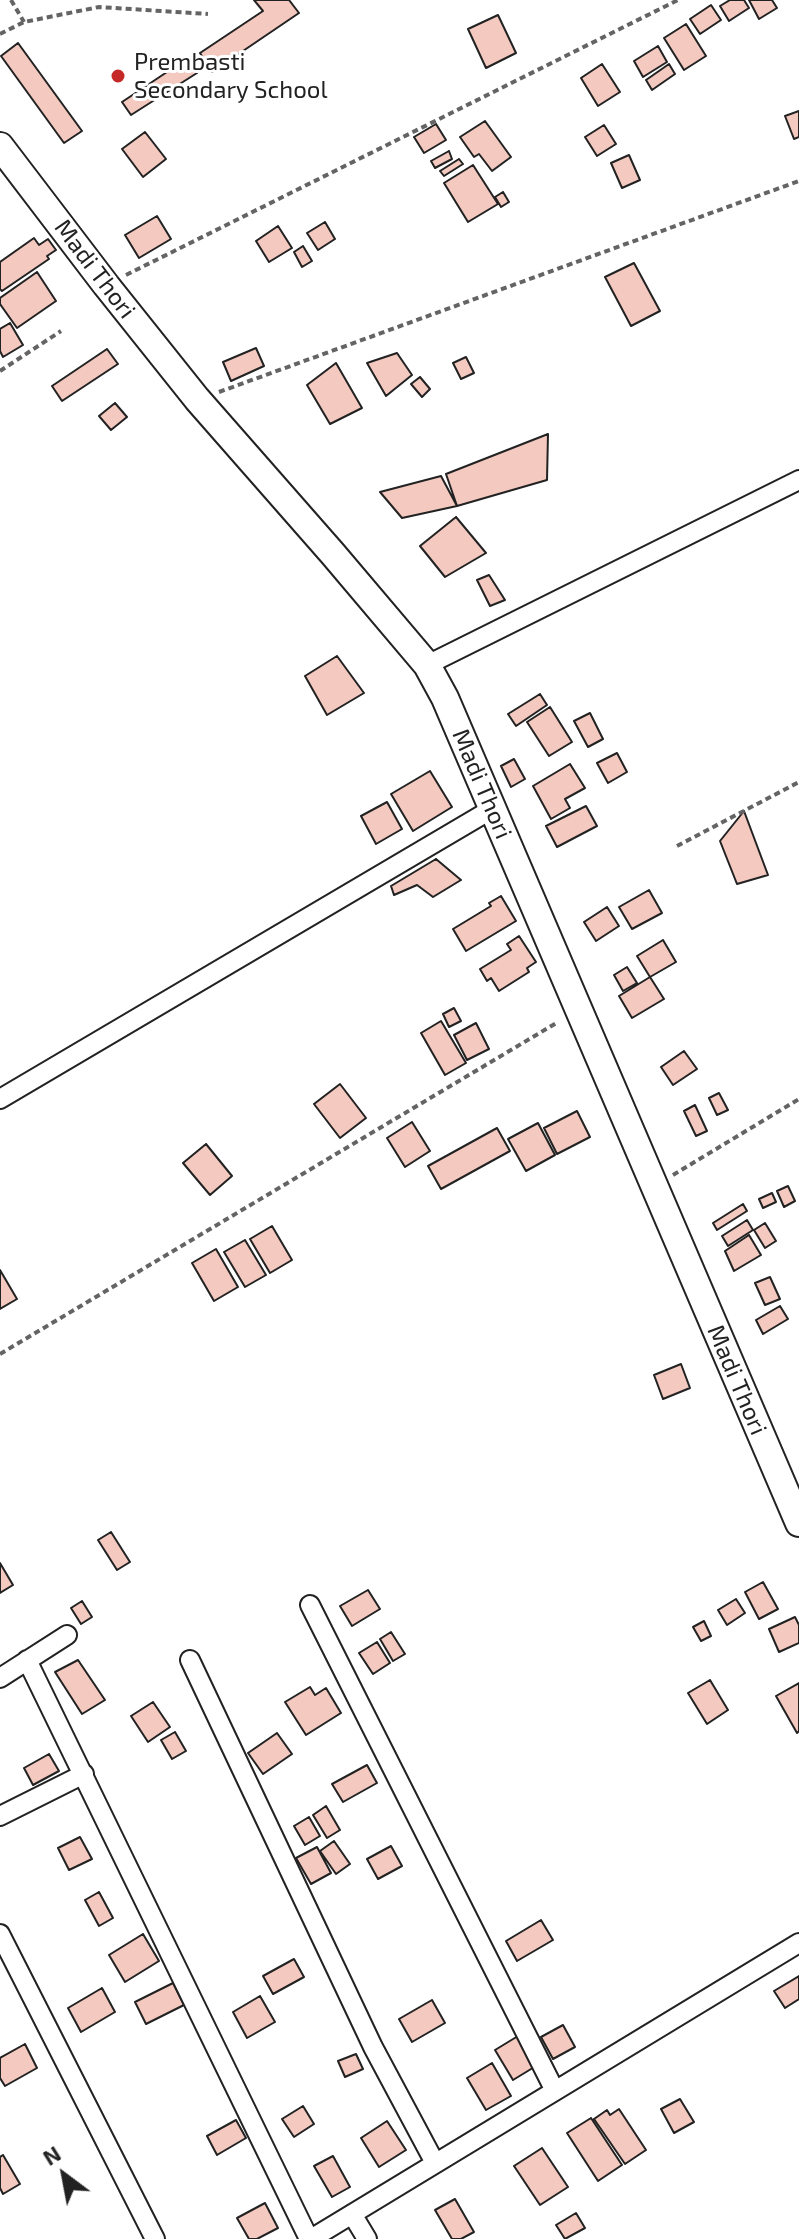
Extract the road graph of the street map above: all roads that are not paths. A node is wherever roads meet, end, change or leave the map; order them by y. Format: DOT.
graph roads {
  1 [pos="0,146"];
  2 [pos="799,480"];
  3 [pos="427,665"];
  4 [pos="492,809"];
  5 [pos="0,1099"];
  6 [pos="799,1523"];
  7 [pos="310,1605"];
  8 [pos="67,1635"];
  9 [pos="27,1660"];
  10 [pos="190,1660"];
  11 [pos="0,1678"];
  12 [pos="84,1774"];
  13 [pos="0,1816"];
  14 [pos="0,1934"];
  15 [pos="799,1943"];
  16 [pos="555,2091"];
  17 [pos="435,2163"];
  18 [pos="352,2214"];
  19 [pos="155,2239"];
  20 [pos="310,2239"];
  21 [pos="367,2239"];
  1 -- 3 [label="main road, Madi Thori"];
  2 -- 3 [label="street"];
  3 -- 4 [label="main road, Madi Thori"];
  4 -- 5 [label="street"];
  4 -- 6 [label="main road, Madi Thori"];
  7 -- 16 [label="street"];
  8 -- 9 [label="street"];
  9 -- 11 [label="street"];
  9 -- 12 [label="street"];
  10 -- 17 [label="street"];
  12 -- 13 [label="street"];
  12 -- 20 [label="street"];
  14 -- 19 [label="street"];
  15 -- 16 [label="street"];
  16 -- 17 [label="street"];
  17 -- 18 [label="street"];
  18 -- 20 [label="street"];
  18 -- 21 [label="street"];
}
